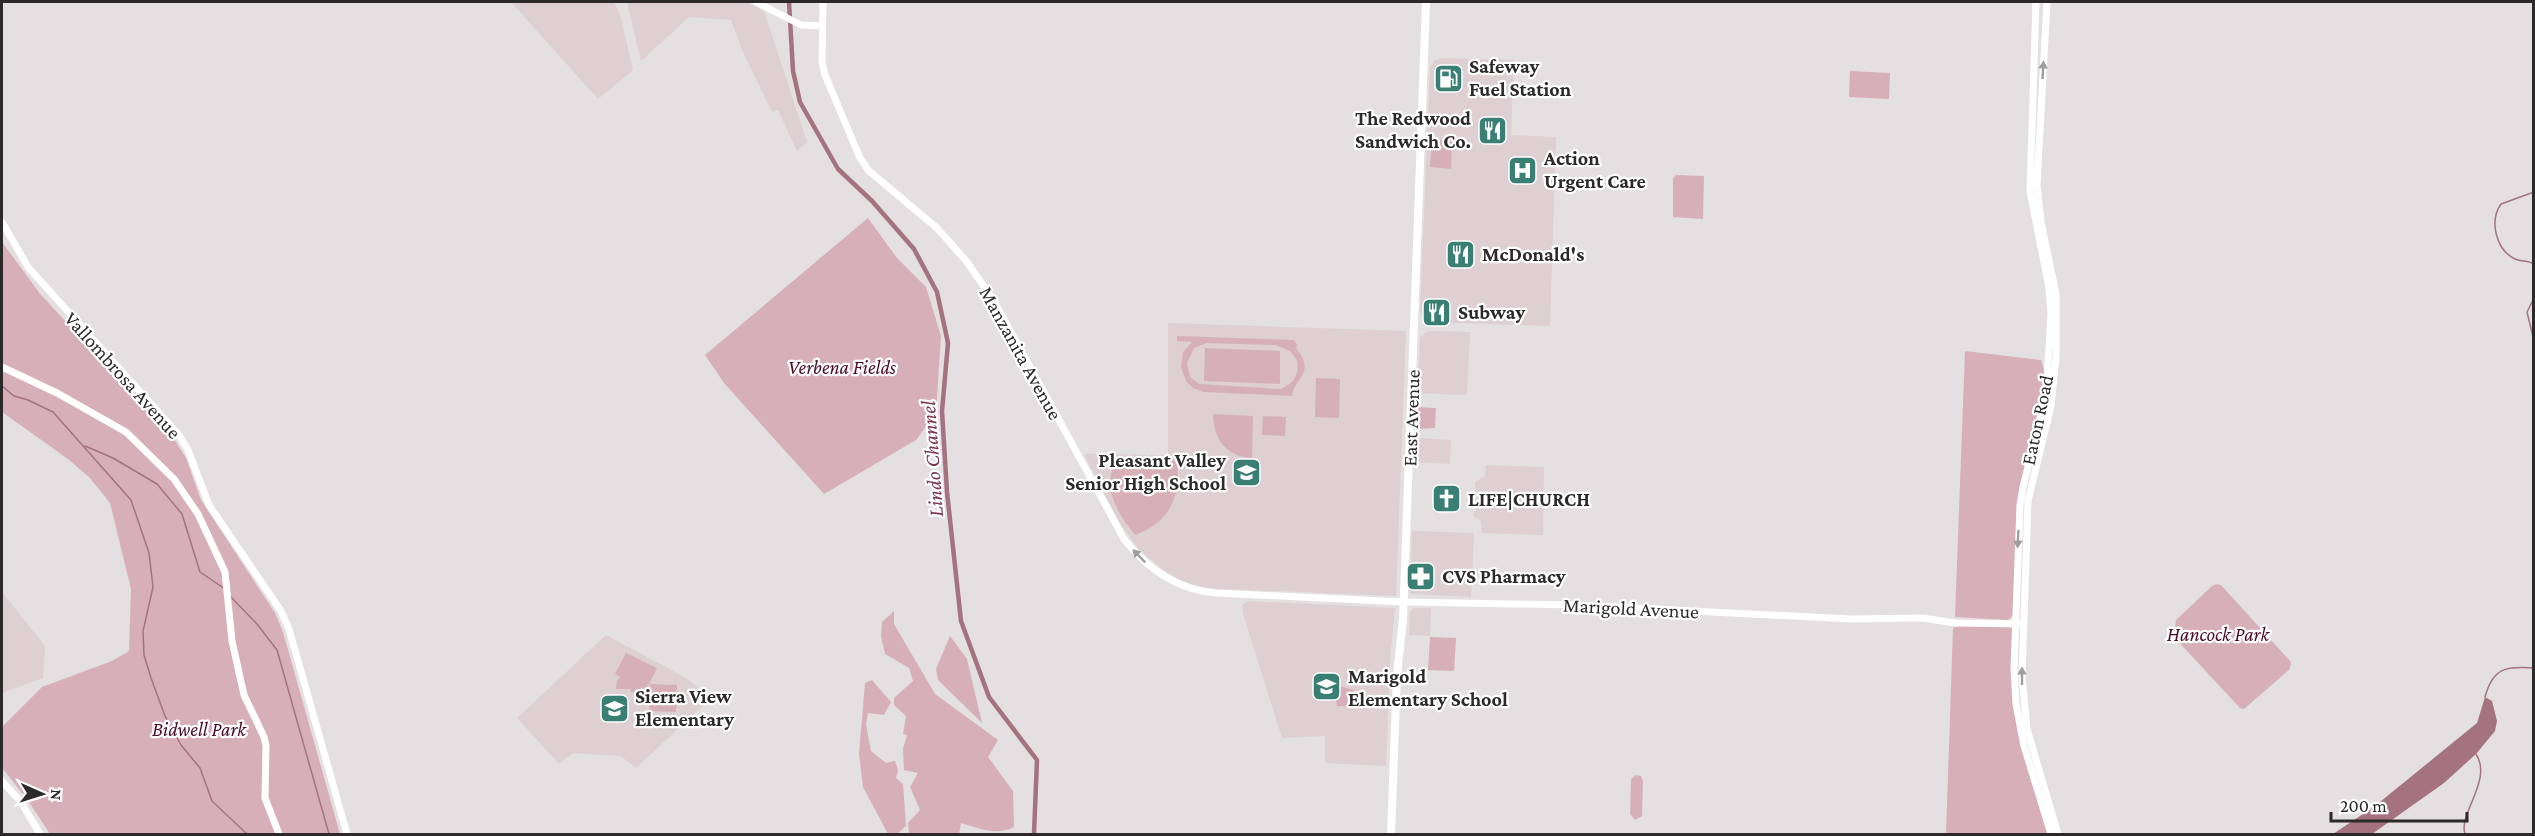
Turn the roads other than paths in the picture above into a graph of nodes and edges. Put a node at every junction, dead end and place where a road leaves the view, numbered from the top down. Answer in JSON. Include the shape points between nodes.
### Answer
{"nodes":[{"id":1,"x":756,"y":2,"type":"edge"},
{"id":2,"x":823,"y":2,"type":"edge"},
{"id":3,"x":1426,"y":2,"type":"edge"},
{"id":4,"x":2036,"y":2,"type":"edge"},
{"id":5,"x":2046,"y":2,"type":"edge"},
{"id":6,"x":822,"y":26,"type":"junction"},
{"id":7,"x":2,"y":222,"type":"edge"},
{"id":8,"x":2,"y":367,"type":"edge"},
{"id":9,"x":1237,"y":594,"type":"joint"},
{"id":10,"x":1403,"y":602,"type":"junction"},
{"id":11,"x":2020,"y":624,"type":"junction"},
{"id":12,"x":2,"y":781,"type":"edge"},
{"id":13,"x":40,"y":834,"type":"edge"},
{"id":14,"x":279,"y":834,"type":"edge"},
{"id":15,"x":347,"y":834,"type":"edge"},
{"id":16,"x":1391,"y":834,"type":"edge"},
{"id":17,"x":2051,"y":834,"type":"edge"},
{"id":18,"x":2058,"y":834,"type":"edge"}],
"edges":[{"from":1,"to":6,"type":"street","via":[[801,25]]},
{"from":2,"to":6,"type":"street","name":"Manzanita Avenue"},
{"from":3,"to":10,"type":"main road","name":"East Avenue"},
{"from":4,"to":11,"type":"street","name":"Eaton Road","one_way":true,"via":[[2030,191],[2051,314],[2046,394],[2020,505]]},
{"from":11,"to":5,"type":"street","name":"Eaton Road","one_way":true,"via":[[2028,501],[2051,406],[2056,357],[2056,294],[2037,185]]},
{"from":9,"to":6,"type":"street","name":"Manzanita Avenue","one_way":true,"via":[[1202,592],[1171,581],[1128,545],[981,280],[937,228],[878,180],[860,158],[825,75]]},
{"from":7,"to":15,"type":"street","name":"Vallombrosa Avenue","via":[[28,267],[179,435],[209,505],[281,611]]},
{"from":8,"to":14,"type":"street","via":[[126,432],[174,479],[198,514],[225,572],[232,641],[244,695],[264,736],[265,798]]},
{"from":9,"to":10,"type":"street","name":"Marigold Avenue"},
{"from":10,"to":11,"type":"street","name":"Marigold Avenue","via":[[1564,604]]},
{"from":10,"to":16,"type":"main road","name":"East Avenue"},
{"from":11,"to":17,"type":"street","name":"Eaton Road","via":[[2014,689],[2019,723]]},
{"from":18,"to":11,"type":"street","name":"Eaton Road","one_way":true,"via":[[2025,713]]},
{"from":12,"to":13,"type":"street","via":[[21,802]]}]}
